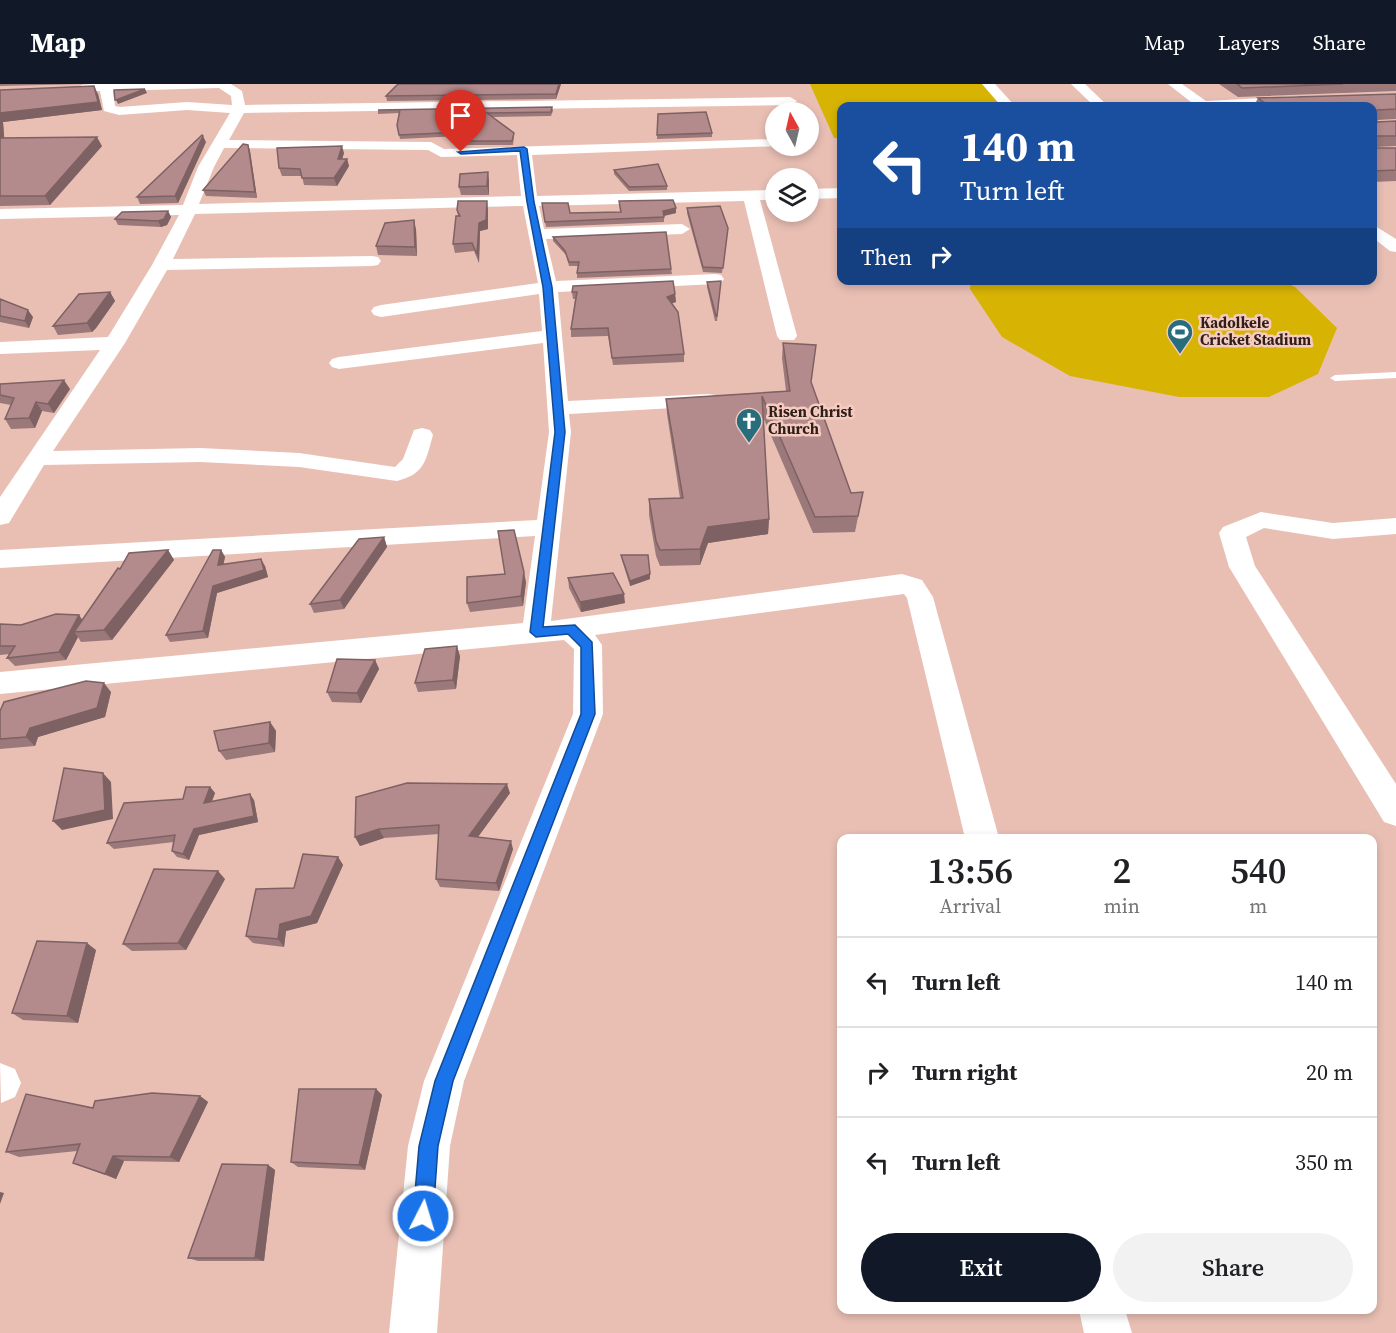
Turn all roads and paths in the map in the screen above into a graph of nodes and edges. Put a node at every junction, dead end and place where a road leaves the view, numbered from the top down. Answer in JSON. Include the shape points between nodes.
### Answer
{"nodes":[{"id":1,"x":221,"y":84,"type":"edge"},
{"id":2,"x":783,"y":84,"type":"edge"},
{"id":3,"x":988,"y":84,"type":"edge"},
{"id":4,"x":1077,"y":84,"type":"edge"},
{"id":5,"x":1174,"y":84,"type":"edge"},
{"id":6,"x":106,"y":87,"type":"junction"},
{"id":7,"x":70,"y":88,"type":"edge"},
{"id":8,"x":1233,"y":90,"type":"dead end"},
{"id":9,"x":1307,"y":100,"type":"edge"},
{"id":10,"x":790,"y":102,"type":"edge"},
{"id":11,"x":1004,"y":102,"type":"edge"},
{"id":12,"x":1097,"y":102,"type":"edge"},
{"id":13,"x":1198,"y":102,"type":"edge"},
{"id":14,"x":1251,"y":102,"type":"joint"},
{"id":15,"x":765,"y":107,"type":"edge"},
{"id":16,"x":239,"y":109,"type":"junction"},
{"id":17,"x":765,"y":143,"type":"edge"},
{"id":18,"x":220,"y":144,"type":"junction"},
{"id":19,"x":524,"y":149,"type":"junction"},
{"id":20,"x":837,"y":193,"type":"edge"},
{"id":21,"x":819,"y":194,"type":"edge"},
{"id":22,"x":751,"y":195,"type":"junction"},
{"id":23,"x":765,"y":195,"type":"edge"},
{"id":24,"x":530,"y":202,"type":"junction"},
{"id":25,"x":189,"y":210,"type":"junction"},
{"id":26,"x":0,"y":214,"type":"edge"},
{"id":27,"x":682,"y":229,"type":"dead end"},
{"id":28,"x":1377,"y":233,"type":"edge"},
{"id":29,"x":538,"y":234,"type":"junction"},
{"id":30,"x":1396,"y":247,"type":"edge"},
{"id":31,"x":372,"y":261,"type":"dead end"},
{"id":32,"x":161,"y":265,"type":"junction"},
{"id":33,"x":715,"y":279,"type":"edge"},
{"id":34,"x":548,"y":287,"type":"junction"},
{"id":35,"x":381,"y":310,"type":"dead end"},
{"id":36,"x":553,"y":336,"type":"junction"},
{"id":37,"x":787,"y":336,"type":"dead end"},
{"id":38,"x":115,"y":343,"type":"junction"},
{"id":39,"x":0,"y":348,"type":"edge"},
{"id":40,"x":339,"y":363,"type":"dead end"},
{"id":41,"x":1396,"y":375,"type":"edge"},
{"id":42,"x":1335,"y":378,"type":"dead end"},
{"id":43,"x":730,"y":398,"type":"edge"},
{"id":44,"x":558,"y":408,"type":"junction"},
{"id":45,"x":422,"y":435,"type":"dead end"},
{"id":46,"x":33,"y":463,"type":"junction"},
{"id":47,"x":0,"y":471,"type":"edge"},
{"id":48,"x":0,"y":517,"type":"edge"},
{"id":49,"x":549,"y":526,"type":"junction"},
{"id":50,"x":1396,"y":526,"type":"edge"},
{"id":51,"x":0,"y":559,"type":"edge"},
{"id":52,"x":553,"y":631,"type":"junction"},
{"id":53,"x":0,"y":683,"type":"edge"},
{"id":54,"x":1396,"y":812,"type":"edge"},
{"id":55,"x":981,"y":834,"type":"edge"},
{"id":56,"x":1103,"y":1314,"type":"edge"},
{"id":57,"x":413,"y":1333,"type":"edge"},
{"id":58,"x":1108,"y":1333,"type":"edge"}],
"edges":[{"from":1,"to":6,"type":"street"},
{"from":1,"to":16,"type":"street","via":[[237,94]]},
{"from":2,"to":10,"type":"street"},
{"from":3,"to":11,"type":"street"},
{"from":4,"to":12,"type":"street"},
{"from":5,"to":13,"type":"street"},
{"from":6,"to":7,"type":"street"},
{"from":6,"to":16,"type":"street","via":[[110,108],[119,111],[187,106]]},
{"from":8,"to":14,"type":"street"},
{"from":9,"to":14,"type":"street"},
{"from":15,"to":16,"type":"street"},
{"from":16,"to":18,"type":"street"},
{"from":17,"to":19,"type":"street"},
{"from":18,"to":19,"type":"street","via":[[432,139],[441,153]]},
{"from":18,"to":25,"type":"street"},
{"from":19,"to":24,"type":"street"},
{"from":20,"to":21,"type":"street"},
{"from":22,"to":23,"type":"street"},
{"from":22,"to":24,"type":"street"},
{"from":22,"to":37,"type":"street"},
{"from":24,"to":25,"type":"street"},
{"from":24,"to":29,"type":"street"},
{"from":25,"to":26,"type":"street"},
{"from":25,"to":32,"type":"street"},
{"from":27,"to":29,"type":"street"},
{"from":28,"to":30,"type":"street"},
{"from":29,"to":34,"type":"street"},
{"from":31,"to":32,"type":"street"},
{"from":32,"to":38,"type":"street"},
{"from":33,"to":34,"type":"street"},
{"from":34,"to":35,"type":"street"},
{"from":34,"to":36,"type":"street"},
{"from":36,"to":40,"type":"street"},
{"from":36,"to":44,"type":"street"},
{"from":38,"to":39,"type":"street"},
{"from":38,"to":46,"type":"street"},
{"from":41,"to":42,"type":"lane"},
{"from":43,"to":44,"type":"street"},
{"from":44,"to":49,"type":"street","via":[[560,432]]},
{"from":45,"to":46,"type":"street","via":[[413,465],[397,474],[299,460],[211,456]]},
{"from":46,"to":47,"type":"street"},
{"from":46,"to":48,"type":"street"},
{"from":49,"to":51,"type":"street"},
{"from":49,"to":52,"type":"street"},
{"from":50,"to":54,"type":"street","via":[[1333,531],[1261,520],[1232,533],[1242,567]]},
{"from":52,"to":53,"type":"street"},
{"from":52,"to":55,"type":"street","via":[[902,583],[913,587],[920,597]]},
{"from":52,"to":57,"type":"street","via":[[588,645],[588,714],[444,1081],[429,1146]]},
{"from":56,"to":58,"type":"street"}]}
